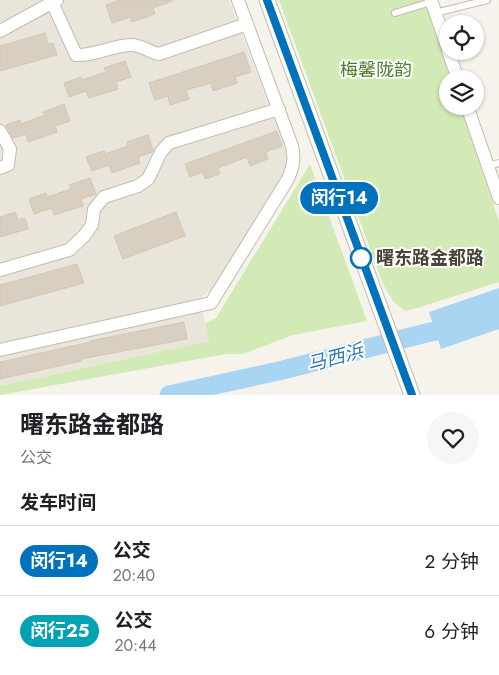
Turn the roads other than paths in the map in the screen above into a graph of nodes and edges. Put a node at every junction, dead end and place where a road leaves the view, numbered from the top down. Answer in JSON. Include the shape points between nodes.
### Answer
{"nodes":[{"id":1,"x":238,"y":0,"type":"edge"},
{"id":2,"x":267,"y":0,"type":"edge"},
{"id":3,"x":487,"y":0,"type":"edge"},
{"id":4,"x":55,"y":1,"type":"edge"},
{"id":5,"x":432,"y":5,"type":"edge"},
{"id":6,"x":395,"y":12,"type":"dead end"},
{"id":7,"x":247,"y":24,"type":"junction"},
{"id":8,"x":439,"y":25,"type":"edge"},
{"id":9,"x":0,"y":31,"type":"edge"},
{"id":10,"x":279,"y":110,"type":"junction"},
{"id":11,"x":471,"y":115,"type":"edge"},
{"id":12,"x":0,"y":132,"type":"edge"},
{"id":13,"x":493,"y":164,"type":"edge"},
{"id":14,"x":0,"y":168,"type":"edge"},
{"id":15,"x":499,"y":198,"type":"edge"},
{"id":16,"x":0,"y":270,"type":"edge"},
{"id":17,"x":0,"y":350,"type":"edge"},
{"id":18,"x":412,"y":395,"type":"edge"}],
"edges":[{"from":1,"to":7,"type":"street"},
{"from":2,"to":18,"type":"street"},
{"from":3,"to":5,"type":"lane"},
{"from":4,"to":7,"type":"street","via":[[76,55],[86,56],[130,44],[159,54]]},
{"from":4,"to":9,"type":"street"},
{"from":5,"to":6,"type":"lane"},
{"from":5,"to":8,"type":"street"},
{"from":7,"to":10,"type":"street"},
{"from":10,"to":16,"type":"street","via":[[169,143],[148,179],[138,186],[104,197],[94,209],[92,225],[69,250]]},
{"from":10,"to":17,"type":"street","via":[[292,146],[293,167],[211,304]]},
{"from":11,"to":13,"type":"street"},
{"from":12,"to":14,"type":"street","via":[[10,150],[8,165]]},
{"from":13,"to":15,"type":"street"}]}
